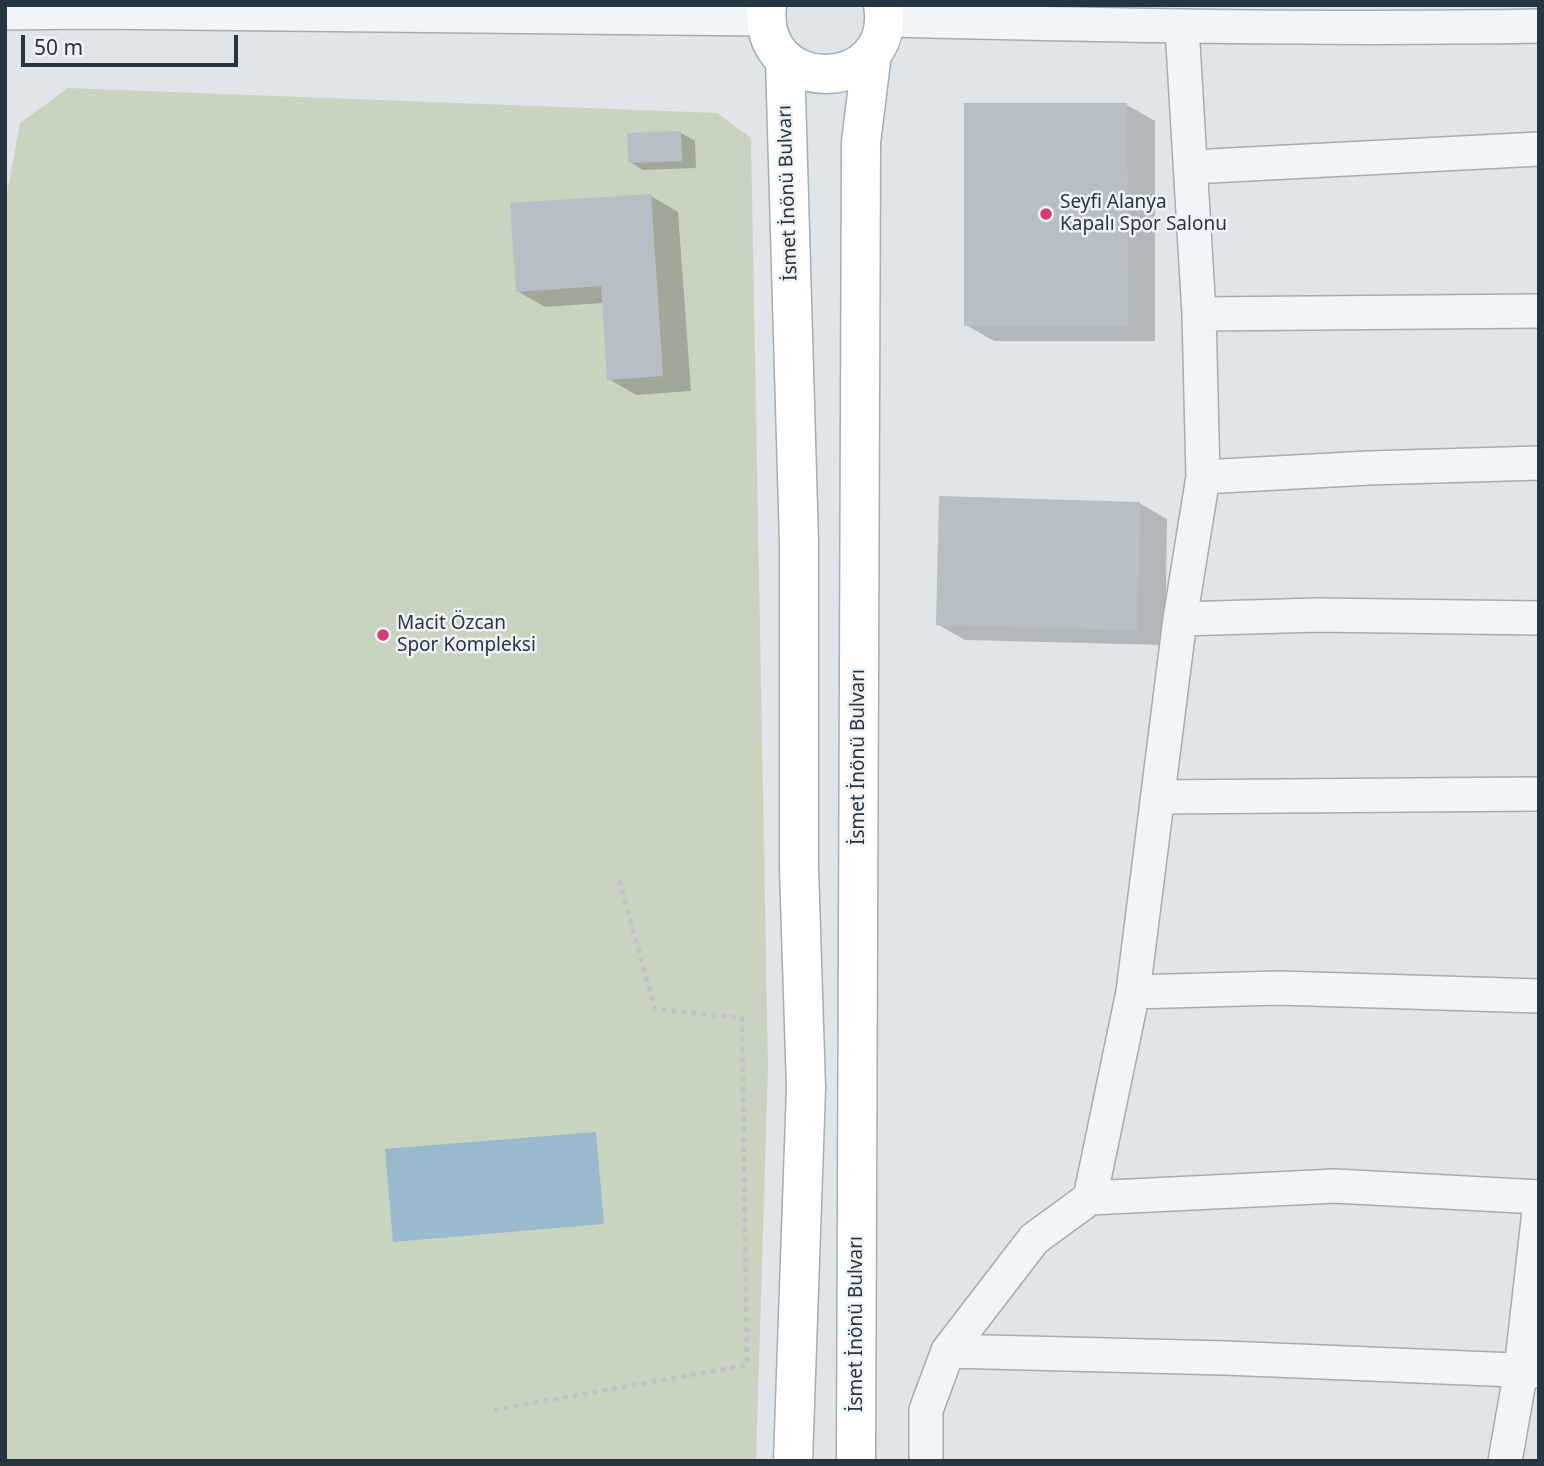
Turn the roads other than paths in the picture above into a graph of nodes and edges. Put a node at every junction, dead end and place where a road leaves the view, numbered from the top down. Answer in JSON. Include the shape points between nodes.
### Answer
{"nodes":[{"id":1,"x":766,"y":12,"type":"edge"},
{"id":2,"x":6,"y":15,"type":"edge"},
{"id":3,"x":880,"y":26,"type":"edge"},
{"id":4,"x":1539,"y":26,"type":"edge"},
{"id":5,"x":1182,"y":27,"type":"junction"},
{"id":6,"x":785,"y":59,"type":"junction"},
{"id":7,"x":1539,"y":149,"type":"edge"},
{"id":8,"x":1191,"y":167,"type":"junction"},
{"id":9,"x":1539,"y":311,"type":"edge"},
{"id":10,"x":1199,"y":314,"type":"junction"},
{"id":11,"x":1539,"y":463,"type":"edge"},
{"id":12,"x":1203,"y":477,"type":"junction"},
{"id":13,"x":1539,"y":618,"type":"edge"},
{"id":14,"x":1180,"y":619,"type":"junction"},
{"id":15,"x":1539,"y":794,"type":"edge"},
{"id":16,"x":1159,"y":797,"type":"junction"},
{"id":17,"x":1133,"y":992,"type":"junction"},
{"id":18,"x":1539,"y":996,"type":"edge"},
{"id":19,"x":1539,"y":1197,"type":"edge"},
{"id":20,"x":1090,"y":1198,"type":"junction"},
{"id":21,"x":1539,"y":1211,"type":"edge"},
{"id":22,"x":948,"y":1351,"type":"junction"},
{"id":23,"x":1530,"y":1371,"type":"edge"},
{"id":24,"x":793,"y":1461,"type":"edge"},
{"id":25,"x":856,"y":1461,"type":"edge"},
{"id":26,"x":926,"y":1461,"type":"edge"},
{"id":27,"x":1505,"y":1461,"type":"edge"}],
"edges":[{"from":1,"to":2,"type":"street"},
{"from":1,"to":6,"type":"street","via":[[773,43]]},
{"from":3,"to":5,"type":"street"},
{"from":3,"to":6,"type":"street","via":[[857,66],[839,74],[800,70]]},
{"from":3,"to":25,"type":"street","name":"İsmet İnönü Bulvarı","via":[[861,142]]},
{"from":4,"to":5,"type":"street"},
{"from":5,"to":8,"type":"street"},
{"from":6,"to":24,"type":"street","name":"İsmet İnönü Bulvarı","via":[[799,543],[799,867],[806,1087]]},
{"from":7,"to":8,"type":"street"},
{"from":8,"to":10,"type":"street"},
{"from":9,"to":10,"type":"street"},
{"from":10,"to":12,"type":"street"},
{"from":11,"to":12,"type":"street"},
{"from":12,"to":14,"type":"street"},
{"from":13,"to":14,"type":"street","via":[[1317,615]]},
{"from":14,"to":16,"type":"street"},
{"from":15,"to":16,"type":"street"},
{"from":16,"to":17,"type":"street"},
{"from":17,"to":18,"type":"street","via":[[1279,988]]},
{"from":17,"to":20,"type":"street"},
{"from":19,"to":20,"type":"street","via":[[1335,1186]]},
{"from":20,"to":22,"type":"street","via":[[1034,1239]]},
{"from":21,"to":23,"type":"street"},
{"from":22,"to":23,"type":"street"},
{"from":22,"to":26,"type":"street","via":[[926,1410]]},
{"from":23,"to":27,"type":"street"}]}
